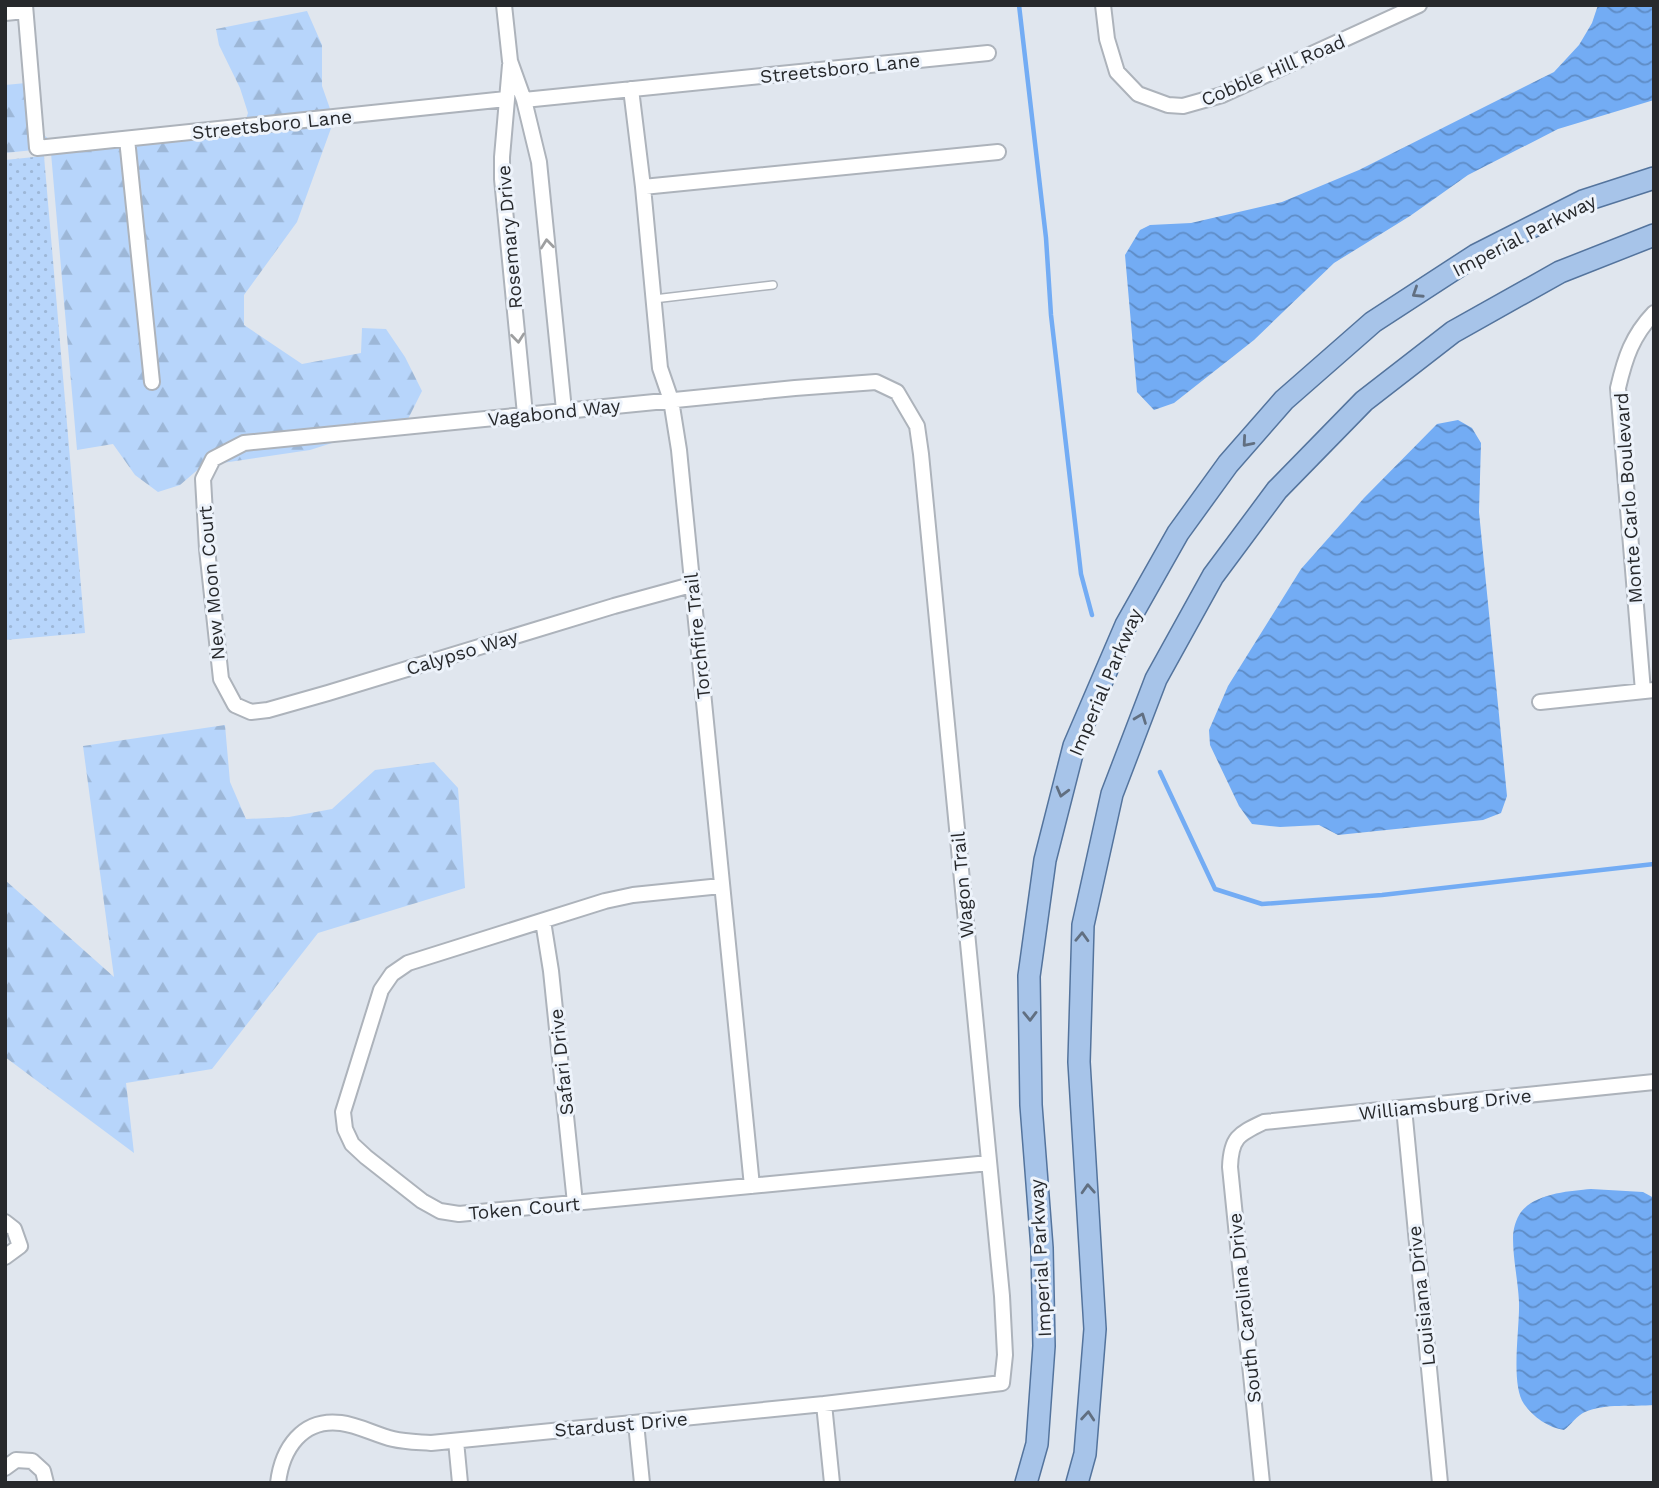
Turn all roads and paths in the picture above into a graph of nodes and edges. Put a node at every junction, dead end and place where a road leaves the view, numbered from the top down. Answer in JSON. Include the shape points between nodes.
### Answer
{"nodes":[{"id":1,"x":504,"y":5,"type":"edge"},
{"id":2,"x":1103,"y":5,"type":"edge"},
{"id":3,"x":1419,"y":5,"type":"edge"},
{"id":4,"x":25,"y":8,"type":"edge"},
{"id":5,"x":5,"y":13,"type":"edge"},
{"id":6,"x":988,"y":52,"type":"dead end"},
{"id":7,"x":510,"y":61,"type":"junction"},
{"id":8,"x":631,"y":89,"type":"junction"},
{"id":9,"x":506,"y":99,"type":"junction"},
{"id":10,"x":524,"y":100,"type":"junction"},
{"id":11,"x":127,"y":139,"type":"junction"},
{"id":12,"x":998,"y":152,"type":"dead end"},
{"id":13,"x":1654,"y":178,"type":"edge"},
{"id":14,"x":643,"y":187,"type":"junction"},
{"id":15,"x":1654,"y":235,"type":"edge"},
{"id":16,"x":773,"y":285,"type":"dead end"},
{"id":17,"x":653,"y":299,"type":"junction"},
{"id":18,"x":1654,"y":313,"type":"edge"},
{"id":19,"x":152,"y":382,"type":"dead end"},
{"id":20,"x":897,"y":392,"type":"joint"},
{"id":21,"x":671,"y":400,"type":"junction"},
{"id":22,"x":564,"y":410,"type":"junction"},
{"id":23,"x":526,"y":414,"type":"junction"},
{"id":24,"x":213,"y":460,"type":"joint"},
{"id":25,"x":691,"y":585,"type":"junction"},
{"id":26,"x":1648,"y":691,"type":"edge"},
{"id":27,"x":1540,"y":702,"type":"dead end"},
{"id":28,"x":235,"y":705,"type":"joint"},
{"id":29,"x":721,"y":886,"type":"junction"},
{"id":30,"x":543,"y":921,"type":"junction"},
{"id":31,"x":1654,"y":1082,"type":"edge"},
{"id":32,"x":1404,"y":1108,"type":"junction"},
{"id":33,"x":1239,"y":1134,"type":"joint"},
{"id":34,"x":989,"y":1163,"type":"junction"},
{"id":35,"x":752,"y":1186,"type":"junction"},
{"id":36,"x":575,"y":1203,"type":"junction"},
{"id":37,"x":5,"y":1222,"type":"edge"},
{"id":38,"x":5,"y":1257,"type":"edge"},
{"id":39,"x":1002,"y":1383,"type":"joint"},
{"id":40,"x":824,"y":1404,"type":"junction"},
{"id":41,"x":636,"y":1423,"type":"junction"},
{"id":42,"x":456,"y":1441,"type":"junction"},
{"id":43,"x":5,"y":1468,"type":"edge"},
{"id":44,"x":46,"y":1483,"type":"edge"},
{"id":45,"x":278,"y":1483,"type":"edge"},
{"id":46,"x":460,"y":1483,"type":"edge"},
{"id":47,"x":642,"y":1483,"type":"edge"},
{"id":48,"x":832,"y":1483,"type":"edge"},
{"id":49,"x":1026,"y":1483,"type":"edge"},
{"id":50,"x":1077,"y":1483,"type":"edge"},
{"id":51,"x":1262,"y":1483,"type":"edge"},
{"id":52,"x":1440,"y":1483,"type":"edge"}],
"edges":[{"from":1,"to":7,"type":"street","name":"Rosemary Drive"},
{"from":2,"to":3,"type":"street","name":"Cobble Hill Road","via":[[1117,72],[1138,94],[1168,106],[1222,95]]},
{"from":4,"to":5,"type":"street"},
{"from":4,"to":11,"type":"street","name":"Streetsboro Lane","via":[[37,148]]},
{"from":6,"to":8,"type":"street","name":"Streetsboro Lane"},
{"from":7,"to":9,"type":"street","name":"Rosemary Drive"},
{"from":7,"to":10,"type":"street","name":"Rosemary Drive"},
{"from":8,"to":10,"type":"street","name":"Streetsboro Lane"},
{"from":8,"to":14,"type":"street","name":"Torchfire Trail"},
{"from":9,"to":11,"type":"street","name":"Streetsboro Lane"},
{"from":9,"to":23,"type":"street","name":"Rosemary Drive","one_way":true,"via":[[502,179]]},
{"from":22,"to":10,"type":"street","name":"Rosemary Drive","one_way":true,"via":[[539,162]]},
{"from":11,"to":19,"type":"street"},
{"from":12,"to":14,"type":"street"},
{"from":13,"to":49,"type":"main road","name":"Imperial Parkway","one_way":true,"via":[[1583,201],[1476,255],[1373,322],[1284,400],[1228,464],[1178,533],[1126,625],[1074,746],[1045,860],[1029,976],[1044,1346],[1037,1444]]},
{"from":14,"to":17,"type":"street","name":"Torchfire Trail"},
{"from":50,"to":15,"type":"main road","one_way":true,"via":[[1085,1454],[1095,1329],[1079,1062],[1083,925],[1112,794],[1156,679],[1213,576],[1277,490],[1364,401],[1453,332],[1560,272]]},
{"from":16,"to":17,"type":"lane"},
{"from":17,"to":21,"type":"street","name":"Torchfire Trail","via":[[660,368]]},
{"from":18,"to":26,"type":"street","name":"Monte Carlo Boulevard","via":[[1631,342],[1618,388]]},
{"from":20,"to":21,"type":"street","name":"Vagabond Way","via":[[876,382]]},
{"from":20,"to":34,"type":"street","name":"Wagon Trail","via":[[917,426],[921,454]]},
{"from":21,"to":22,"type":"street","name":"Vagabond Way"},
{"from":21,"to":25,"type":"street","name":"Torchfire Trail"},
{"from":22,"to":23,"type":"street","name":"Vagabond Way"},
{"from":23,"to":24,"type":"street","name":"Vagabond Way","via":[[244,443]]},
{"from":24,"to":28,"type":"street","name":"New Moon Court","via":[[203,479],[207,550],[221,679]]},
{"from":25,"to":28,"type":"street","name":"Calypso Way","via":[[268,710],[251,712]]},
{"from":25,"to":29,"type":"street","name":"Torchfire Trail"},
{"from":26,"to":27,"type":"street"},
{"from":29,"to":30,"type":"street","name":"Token Court","via":[[633,895]]},
{"from":29,"to":35,"type":"street","name":"Torchfire Trail"},
{"from":30,"to":36,"type":"street","name":"Safari Drive"},
{"from":30,"to":36,"type":"street","name":"Token Court","via":[[408,963],[392,974],[381,990],[343,1112],[352,1144],[440,1211],[459,1214]]},
{"from":31,"to":32,"type":"street","name":"Williamsburg Drive"},
{"from":32,"to":33,"type":"street","name":"Williamsburg Drive","via":[[1264,1122]]},
{"from":32,"to":52,"type":"street","name":"Louisiana Drive"},
{"from":33,"to":51,"type":"street","name":"South Carolina Drive","via":[[1230,1149],[1230,1167]]},
{"from":34,"to":35,"type":"street","name":"Token Court"},
{"from":34,"to":39,"type":"street","name":"Wagon Trail","via":[[1005,1355]]},
{"from":35,"to":36,"type":"street","name":"Token Court"},
{"from":37,"to":38,"type":"street","via":[[14,1229],[20,1246]]},
{"from":39,"to":40,"type":"street","name":"Stardust Drive"},
{"from":40,"to":41,"type":"street","name":"Stardust Drive"},
{"from":40,"to":48,"type":"street"},
{"from":41,"to":42,"type":"street","name":"Stardust Drive"},
{"from":41,"to":47,"type":"street"},
{"from":42,"to":45,"type":"street","name":"Stardust Drive","via":[[412,1442],[341,1423],[321,1424],[303,1432],[289,1446]]},
{"from":42,"to":46,"type":"street"},
{"from":43,"to":44,"type":"street","via":[[16,1460],[32,1461],[43,1471]]}]}
